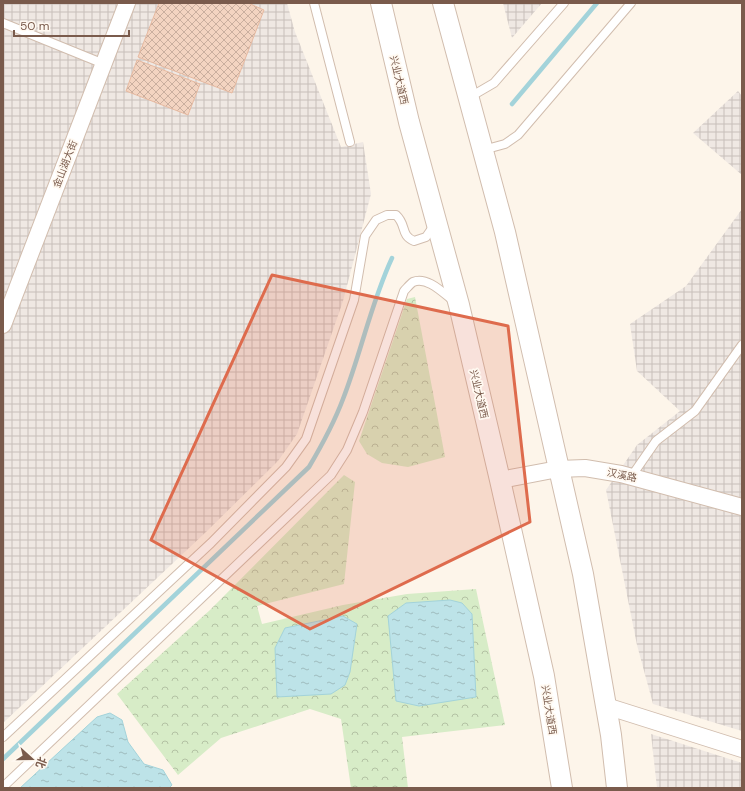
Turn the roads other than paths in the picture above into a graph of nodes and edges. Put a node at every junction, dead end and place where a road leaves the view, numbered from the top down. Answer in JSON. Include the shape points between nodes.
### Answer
{"nodes":[{"id":1,"x":128,"y":3,"type":"edge"},
{"id":2,"x":314,"y":3,"type":"edge"},
{"id":3,"x":381,"y":3,"type":"edge"},
{"id":4,"x":443,"y":3,"type":"edge"},
{"id":5,"x":564,"y":3,"type":"edge"},
{"id":6,"x":631,"y":3,"type":"edge"},
{"id":7,"x":3,"y":23,"type":"edge"},
{"id":8,"x":104,"y":64,"type":"junction"},
{"id":9,"x":469,"y":98,"type":"junction"},
{"id":10,"x":350,"y":142,"type":"dead end"},
{"id":11,"x":483,"y":150,"type":"junction"},
{"id":12,"x":437,"y":222,"type":"junction"},
{"id":13,"x":459,"y":305,"type":"junction"},
{"id":14,"x":3,"y":325,"type":"edge"},
{"id":15,"x":742,"y":345,"type":"edge"},
{"id":16,"x":558,"y":468,"type":"junction"},
{"id":17,"x":631,"y":477,"type":"junction"},
{"id":18,"x":500,"y":480,"type":"junction"},
{"id":19,"x":742,"y":506,"type":"edge"},
{"id":20,"x":606,"y":706,"type":"junction"},
{"id":21,"x":3,"y":737,"type":"edge"},
{"id":22,"x":742,"y":749,"type":"edge"},
{"id":23,"x":3,"y":787,"type":"edge"},
{"id":24,"x":562,"y":788,"type":"edge"},
{"id":25,"x":617,"y":788,"type":"edge"}],
"edges":[{"from":1,"to":8,"type":"street","name":"金山湖大街"},
{"from":2,"to":10,"type":"lane"},
{"from":3,"to":12,"type":"street","name":"兴业大道西","via":[[409,122]]},
{"from":4,"to":9,"type":"street"},
{"from":5,"to":9,"type":"lane","via":[[494,83]]},
{"from":6,"to":11,"type":"lane","via":[[518,135],[505,144]]},
{"from":7,"to":8,"type":"lane"},
{"from":8,"to":14,"type":"street","name":"金山湖大街"},
{"from":9,"to":11,"type":"street"},
{"from":11,"to":16,"type":"street","via":[[505,232]]},
{"from":12,"to":13,"type":"street","name":"兴业大道西"},
{"from":12,"to":21,"type":"lane","via":[[426,237],[414,241],[406,236],[401,220],[396,215],[387,215],[376,220],[366,236],[354,300],[306,439],[286,467],[211,543]]},
{"from":13,"to":18,"type":"street","name":"兴业大道西"},
{"from":13,"to":23,"type":"lane","via":[[428,282],[412,283],[404,291],[363,412],[347,450],[331,475]]},
{"from":15,"to":17,"type":"lane","via":[[695,411],[656,441]]},
{"from":16,"to":17,"type":"street","name":"汉溪路","via":[[585,468]]},
{"from":16,"to":18,"type":"street","name":"汉溪路"},
{"from":16,"to":20,"type":"street","via":[[583,574]]},
{"from":17,"to":19,"type":"street","name":"汉溪路"},
{"from":18,"to":24,"type":"street","name":"兴业大道西","via":[[544,676]]},
{"from":20,"to":22,"type":"street"},
{"from":20,"to":25,"type":"street"}]}
